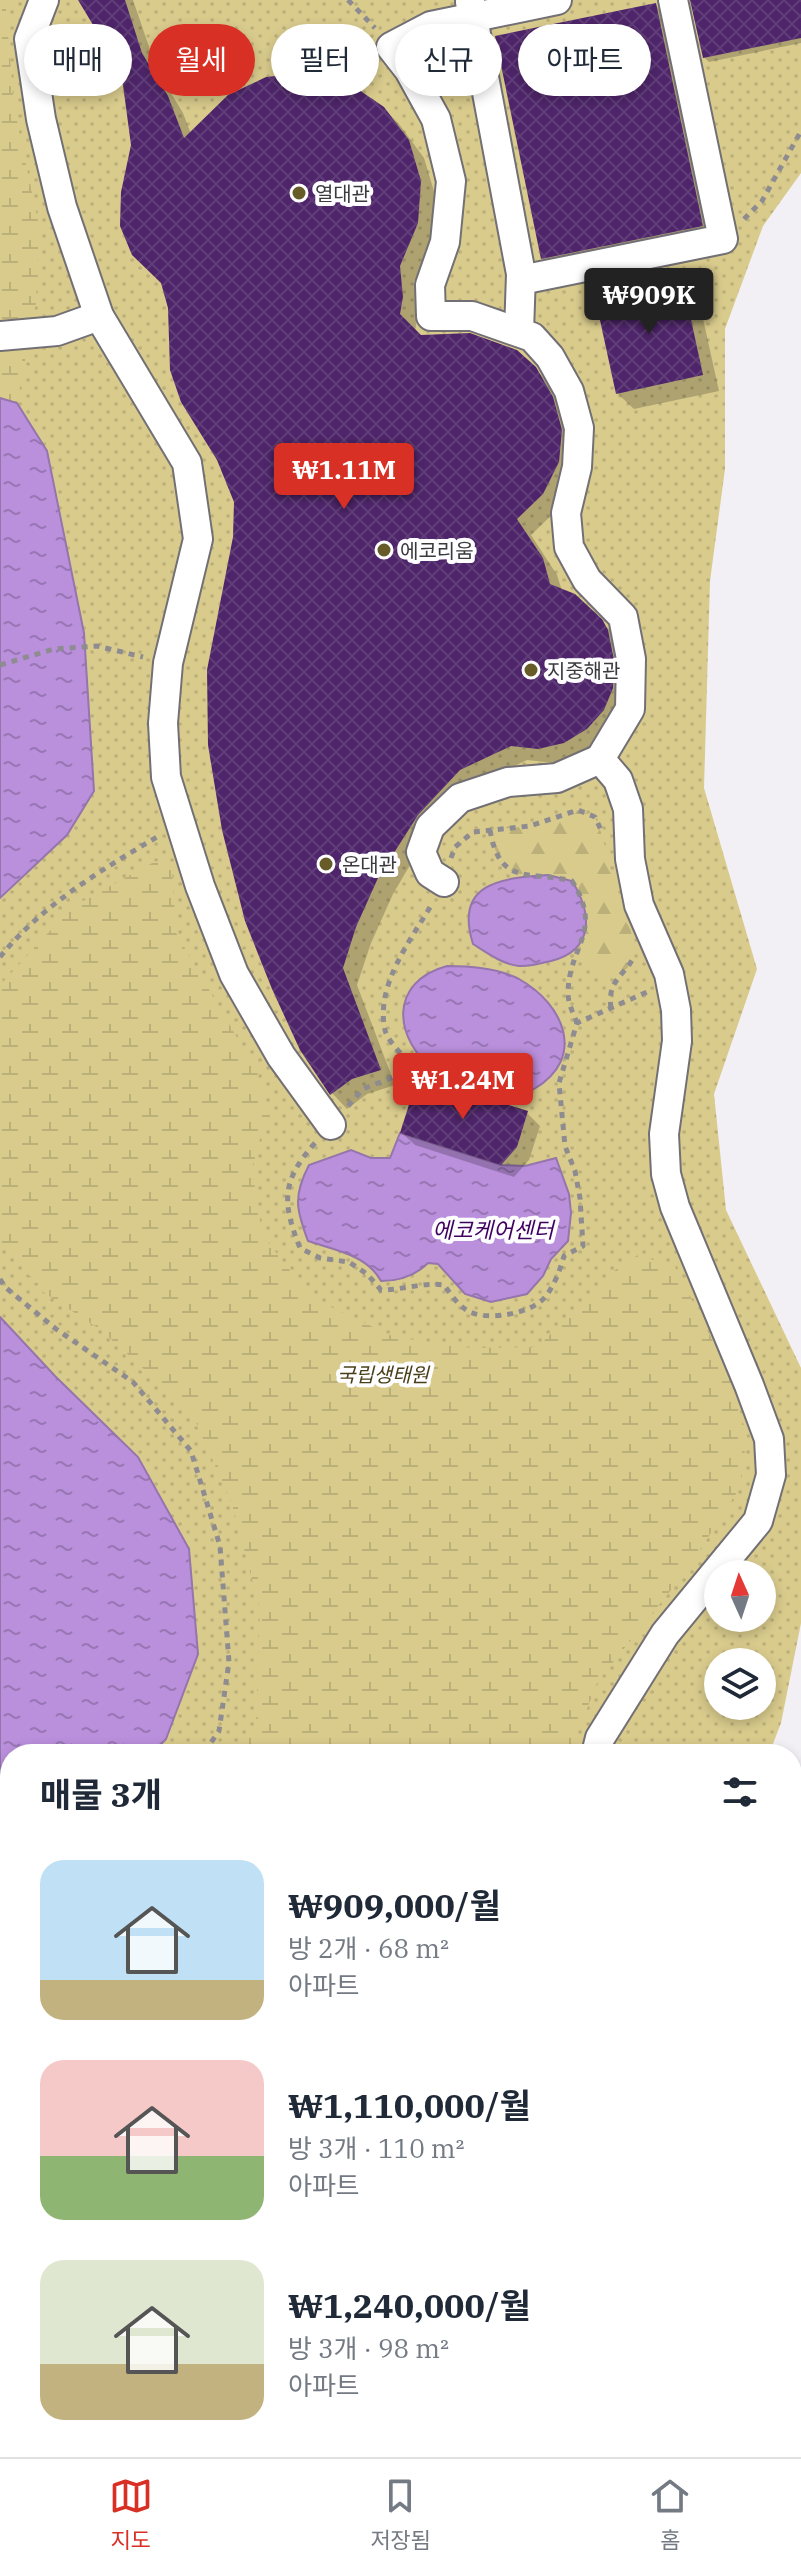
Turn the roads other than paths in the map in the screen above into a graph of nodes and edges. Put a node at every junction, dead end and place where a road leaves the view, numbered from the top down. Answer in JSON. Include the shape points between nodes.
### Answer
{"nodes":[{"id":1,"x":44,"y":0,"type":"edge"},
{"id":2,"x":553,"y":0,"type":"edge"},
{"id":3,"x":673,"y":0,"type":"edge"},
{"id":4,"x":471,"y":9,"type":"edge"},
{"id":5,"x":521,"y":280,"type":"junction"},
{"id":6,"x":99,"y":316,"type":"junction"},
{"id":7,"x":519,"y":332,"type":"junction"},
{"id":8,"x":0,"y":336,"type":"edge"},
{"id":9,"x":600,"y":759,"type":"junction"},
{"id":10,"x":444,"y":882,"type":"road end"},
{"id":11,"x":331,"y":1125,"type":"road end"},
{"id":12,"x":598,"y":1744,"type":"edge"}],
"edges":[{"from":1,"to":6,"type":"street","via":[[29,39],[41,119],[62,207]]},
{"from":2,"to":4,"type":"street"},
{"from":3,"to":5,"type":"street","via":[[723,239]]},
{"from":4,"to":5,"type":"street"},
{"from":4,"to":7,"type":"street","via":[[391,47],[436,119],[451,181],[445,242],[430,285],[431,316],[472,316]]},
{"from":5,"to":7,"type":"street"},
{"from":6,"to":8,"type":"street","via":[[57,331]]},
{"from":6,"to":11,"type":"street","via":[[187,463],[198,539],[168,663],[163,723],[166,777],[179,824],[234,974],[281,1056]]},
{"from":7,"to":9,"type":"street","via":[[532,337],[550,357],[569,391],[579,428],[566,513],[569,547],[587,580],[623,617],[631,659],[630,709]]},
{"from":9,"to":10,"type":"street","via":[[557,778],[508,782],[460,798],[430,827],[421,852],[430,873]]},
{"from":9,"to":12,"type":"street","via":[[618,780],[628,809],[639,905],[671,981],[676,1010],[664,1134],[666,1174],[769,1439],[771,1475],[758,1521],[665,1634]]}]}
